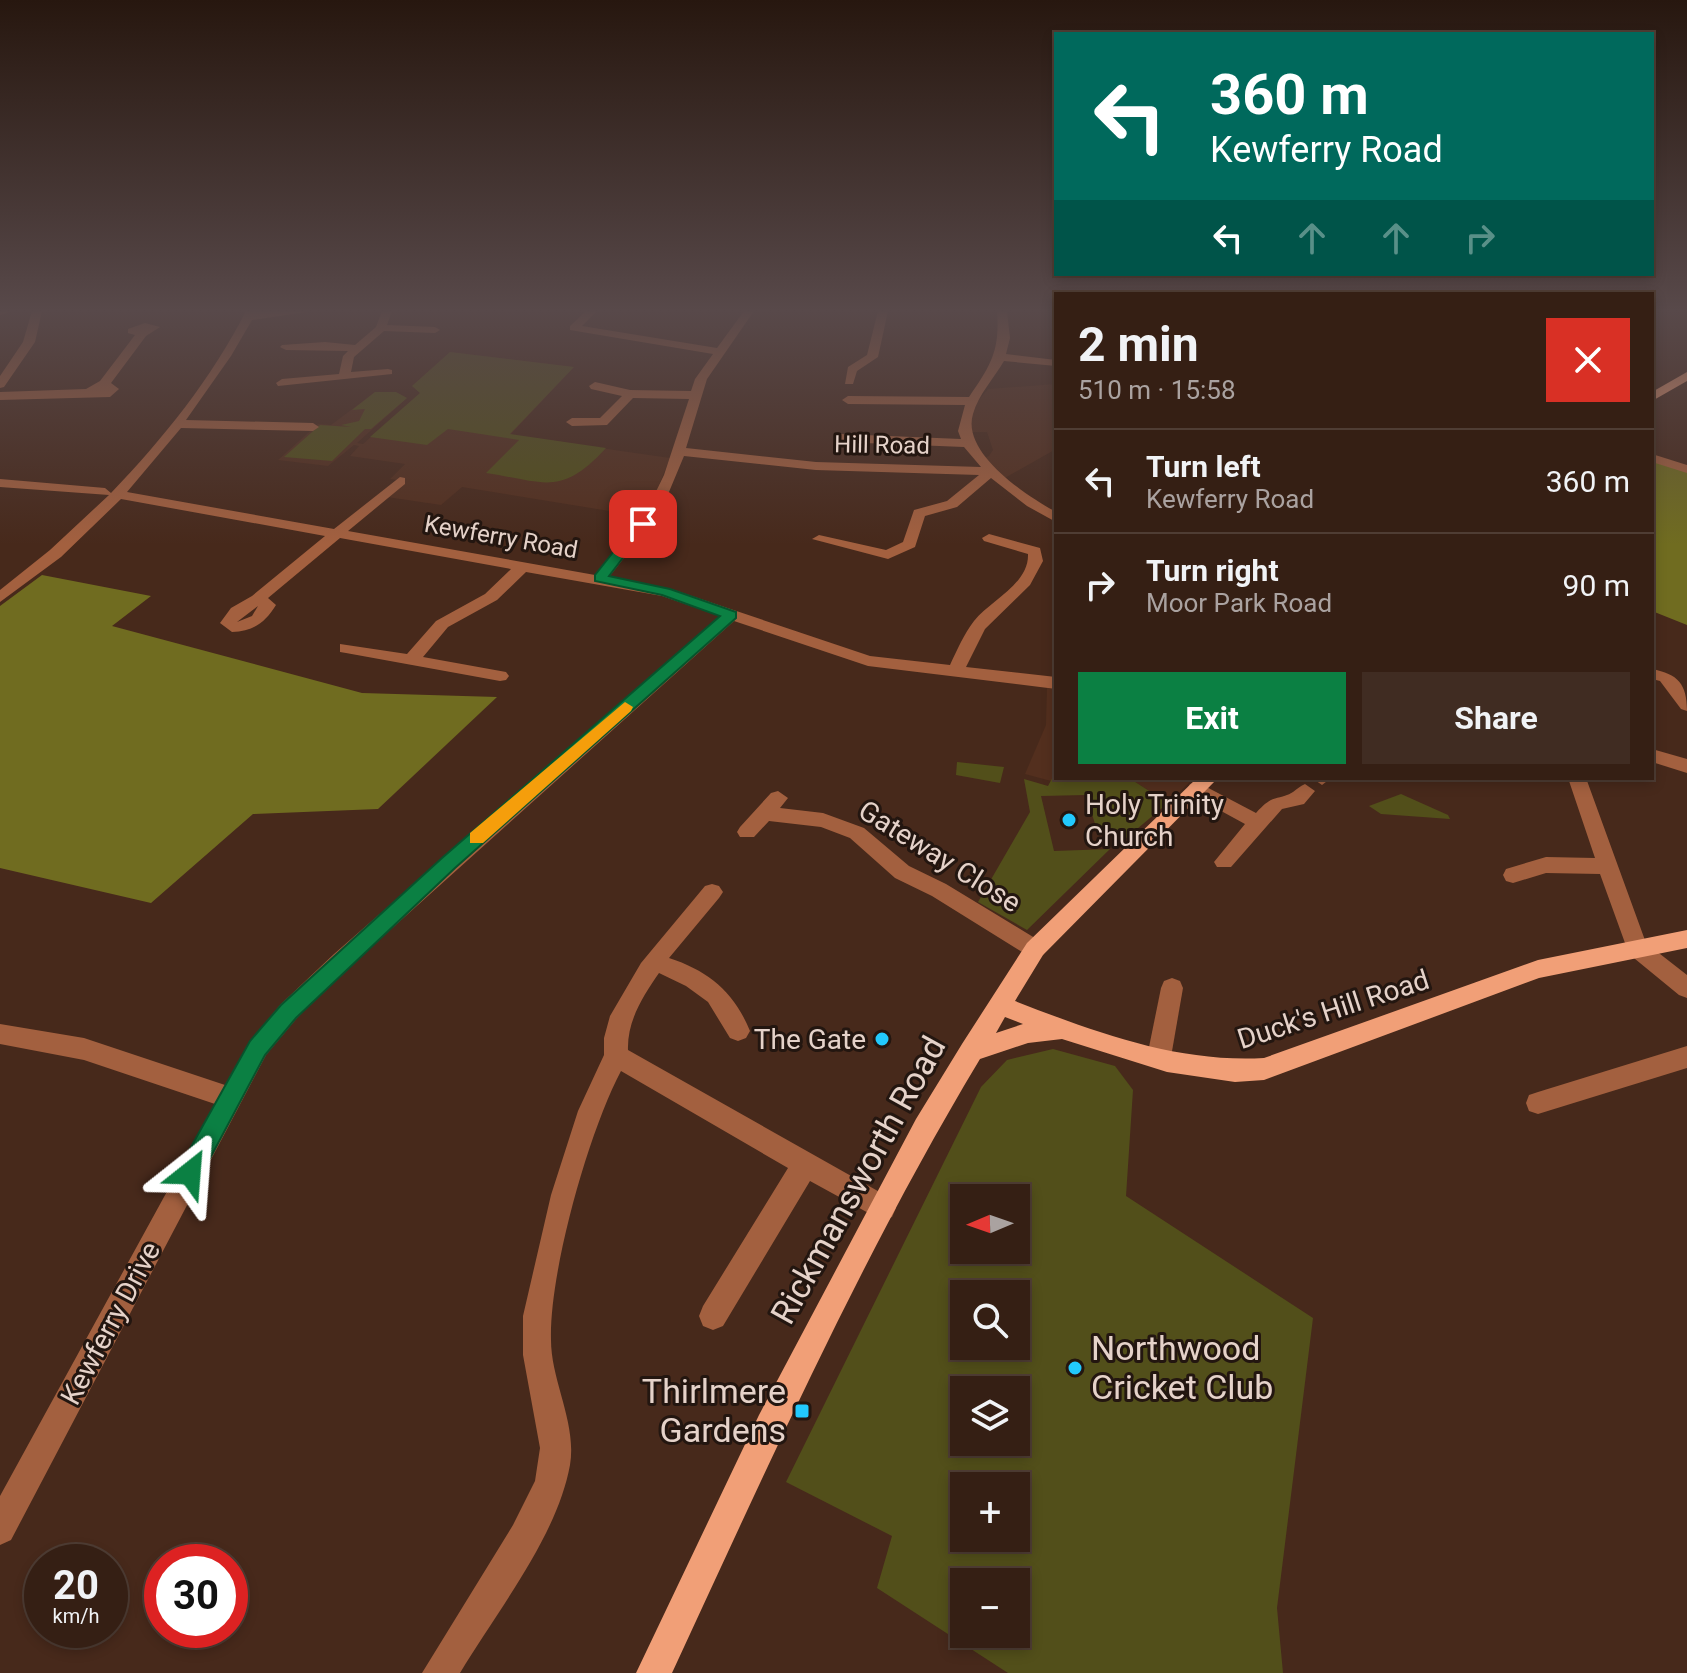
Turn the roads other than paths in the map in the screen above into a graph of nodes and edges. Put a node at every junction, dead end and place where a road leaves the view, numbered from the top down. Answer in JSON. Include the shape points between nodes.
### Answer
{"nodes":[{"id":1,"x":93,"y":389,"type":"edge"},
{"id":2,"x":203,"y":389,"type":"edge"},
{"id":3,"x":608,"y":389,"type":"edge"},
{"id":4,"x":698,"y":389,"type":"edge"},
{"id":5,"x":981,"y":389,"type":"edge"},
{"id":6,"x":630,"y":394,"type":"junction"},
{"id":7,"x":695,"y":395,"type":"junction"},
{"id":8,"x":0,"y":396,"type":"edge"},
{"id":9,"x":848,"y":400,"type":"dead end"},
{"id":10,"x":973,"y":401,"type":"junction"},
{"id":11,"x":572,"y":422,"type":"dead end"},
{"id":12,"x":178,"y":424,"type":"junction"},
{"id":13,"x":313,"y":427,"type":"dead end"},
{"id":14,"x":840,"y":438,"type":"dead end"},
{"id":15,"x":966,"y":443,"type":"junction"},
{"id":16,"x":677,"y":451,"type":"junction"},
{"id":17,"x":1654,"y":459,"type":"edge"},
{"id":18,"x":1687,"y":469,"type":"edge"},
{"id":19,"x":991,"y":471,"type":"junction"},
{"id":20,"x":400,"y":481,"type":"dead end"},
{"id":21,"x":0,"y":483,"type":"edge"},
{"id":22,"x":110,"y":492,"type":"junction"},
{"id":23,"x":1054,"y":517,"type":"edge"},
{"id":24,"x":334,"y":533,"type":"junction"},
{"id":25,"x":989,"y":538,"type":"dead end"},
{"id":26,"x":819,"y":539,"type":"dead end"},
{"id":27,"x":524,"y":565,"type":"junction"},
{"id":28,"x":600,"y":578,"type":"junction"},
{"id":29,"x":0,"y":597,"type":"edge"},
{"id":30,"x":258,"y":599,"type":"dead end"},
{"id":31,"x":731,"y":615,"type":"junction"},
{"id":32,"x":346,"y":648,"type":"dead end"},
{"id":33,"x":412,"y":659,"type":"junction"},
{"id":34,"x":955,"y":672,"type":"junction"},
{"id":35,"x":1654,"y":674,"type":"edge"},
{"id":36,"x":500,"y":676,"type":"dead end"},
{"id":37,"x":1054,"y":683,"type":"edge"},
{"id":38,"x":1687,"y":705,"type":"edge"},
{"id":39,"x":1654,"y":756,"type":"edge"},
{"id":40,"x":1687,"y":766,"type":"edge"},
{"id":41,"x":1578,"y":780,"type":"edge"},
{"id":42,"x":1316,"y":782,"type":"edge"},
{"id":43,"x":1203,"y":783,"type":"edge"},
{"id":44,"x":1259,"y":823,"type":"junction"},
{"id":45,"x":747,"y":832,"type":"dead end"},
{"id":46,"x":1224,"y":862,"type":"dead end"},
{"id":47,"x":1609,"y":866,"type":"junction"},
{"id":48,"x":1513,"y":875,"type":"dead end"},
{"id":49,"x":712,"y":892,"type":"dead end"},
{"id":50,"x":1687,"y":939,"type":"edge"},
{"id":51,"x":1637,"y":948,"type":"junction"},
{"id":52,"x":1035,"y":949,"type":"junction"},
{"id":53,"x":655,"y":962,"type":"junction"},
{"id":54,"x":1172,"y":988,"type":"dead end"},
{"id":55,"x":1687,"y":988,"type":"edge"},
{"id":56,"x":1000,"y":1005,"type":"junction"},
{"id":57,"x":738,"y":1031,"type":"dead end"},
{"id":58,"x":1065,"y":1031,"type":"junction"},
{"id":59,"x":0,"y":1034,"type":"edge"},
{"id":60,"x":970,"y":1052,"type":"junction"},
{"id":61,"x":616,"y":1056,"type":"junction"},
{"id":62,"x":1159,"y":1057,"type":"junction"},
{"id":63,"x":1687,"y":1057,"type":"edge"},
{"id":64,"x":229,"y":1098,"type":"junction"},
{"id":65,"x":1538,"y":1103,"type":"dead end"},
{"id":66,"x":805,"y":1165,"type":"junction"},
{"id":67,"x":883,"y":1208,"type":"junction"},
{"id":68,"x":713,"y":1316,"type":"dead end"},
{"id":69,"x":0,"y":1529,"type":"edge"},
{"id":70,"x":440,"y":1673,"type":"edge"},
{"id":71,"x":654,"y":1673,"type":"edge"}],
"edges":[{"from":1,"to":8,"type":"street"},
{"from":2,"to":12,"type":"street"},
{"from":3,"to":6,"type":"street"},
{"from":4,"to":7,"type":"street"},
{"from":5,"to":10,"type":"street"},
{"from":6,"to":7,"type":"street"},
{"from":6,"to":11,"type":"street","via":[[603,422]]},
{"from":7,"to":16,"type":"street"},
{"from":9,"to":10,"type":"street"},
{"from":10,"to":15,"type":"street","via":[[962,425]]},
{"from":12,"to":13,"type":"street"},
{"from":12,"to":22,"type":"street"},
{"from":14,"to":15,"type":"street"},
{"from":15,"to":19,"type":"street"},
{"from":16,"to":19,"type":"street","name":"Hill Road","via":[[816,466]]},
{"from":16,"to":28,"type":"street","via":[[654,511]]},
{"from":17,"to":18,"type":"street"},
{"from":19,"to":23,"type":"street"},
{"from":19,"to":26,"type":"street","via":[[952,504],[919,513],[910,544],[888,555]]},
{"from":20,"to":24,"type":"street"},
{"from":21,"to":22,"type":"street","name":"Kewferry Road"},
{"from":22,"to":24,"type":"street","name":"Kewferry Road"},
{"from":22,"to":29,"type":"street","via":[[64,548]]},
{"from":24,"to":27,"type":"street","name":"Kewferry Road"},
{"from":24,"to":30,"type":"street"},
{"from":25,"to":34,"type":"street","via":[[1035,551],[1035,566],[979,624]]},
{"from":27,"to":28,"type":"street","name":"Kewferry Road"},
{"from":27,"to":33,"type":"street","via":[[491,597],[442,624]]},
{"from":28,"to":31,"type":"street","name":"Kewferry Road","via":[[665,592]]},
{"from":31,"to":34,"type":"street","name":"Kewferry Road","via":[[853,657]]},
{"from":31,"to":64,"type":"street","name":"Kewferry Drive","via":[[448,863],[289,1011],[258,1048]]},
{"from":32,"to":33,"type":"street"},
{"from":33,"to":36,"type":"street"},
{"from":34,"to":37,"type":"street","name":"Kewferry Road"},
{"from":35,"to":38,"type":"street","via":[[1666,677]]},
{"from":39,"to":40,"type":"street"},
{"from":41,"to":47,"type":"street"},
{"from":42,"to":44,"type":"street","via":[[1297,799],[1276,803]]},
{"from":43,"to":44,"type":"street"},
{"from":43,"to":52,"type":"main road","name":"Rickmansworth Road"},
{"from":44,"to":46,"type":"street"},
{"from":45,"to":52,"type":"street","name":"Gateway Close","via":[[771,806],[857,833],[902,872]]},
{"from":47,"to":48,"type":"street","via":[[1546,865]]},
{"from":47,"to":51,"type":"street"},
{"from":49,"to":53,"type":"street"},
{"from":50,"to":51,"type":"main road","name":"Duck's Hill Road"},
{"from":51,"to":55,"type":"street"},
{"from":51,"to":62,"type":"main road","name":"Duck's Hill Road","via":[[1538,969],[1264,1069],[1216,1072]]},
{"from":52,"to":56,"type":"main road","name":"Rickmansworth Road"},
{"from":53,"to":57,"type":"street","via":[[714,991],[727,1004]]},
{"from":53,"to":61,"type":"street","via":[[618,1026]]},
{"from":54,"to":62,"type":"street"},
{"from":56,"to":58,"type":"main road","name":"Duck's Hill Road"},
{"from":56,"to":60,"type":"main road","name":"Rickmansworth Road"},
{"from":58,"to":60,"type":"main road","via":[[1028,1033]]},
{"from":58,"to":62,"type":"main road","name":"Duck's Hill Road"},
{"from":59,"to":64,"type":"street","via":[[84,1049]]},
{"from":60,"to":67,"type":"main road","name":"Rickmansworth Road"},
{"from":61,"to":66,"type":"street"},
{"from":61,"to":70,"type":"street","via":[[595,1098],[538,1304],[536,1341],[555,1461],[541,1506]]},
{"from":63,"to":65,"type":"street"},
{"from":64,"to":69,"type":"street","name":"Kewferry Drive"},
{"from":66,"to":67,"type":"street"},
{"from":66,"to":68,"type":"street"},
{"from":67,"to":71,"type":"main road","name":"Rickmansworth Road","via":[[770,1426]]}]}
